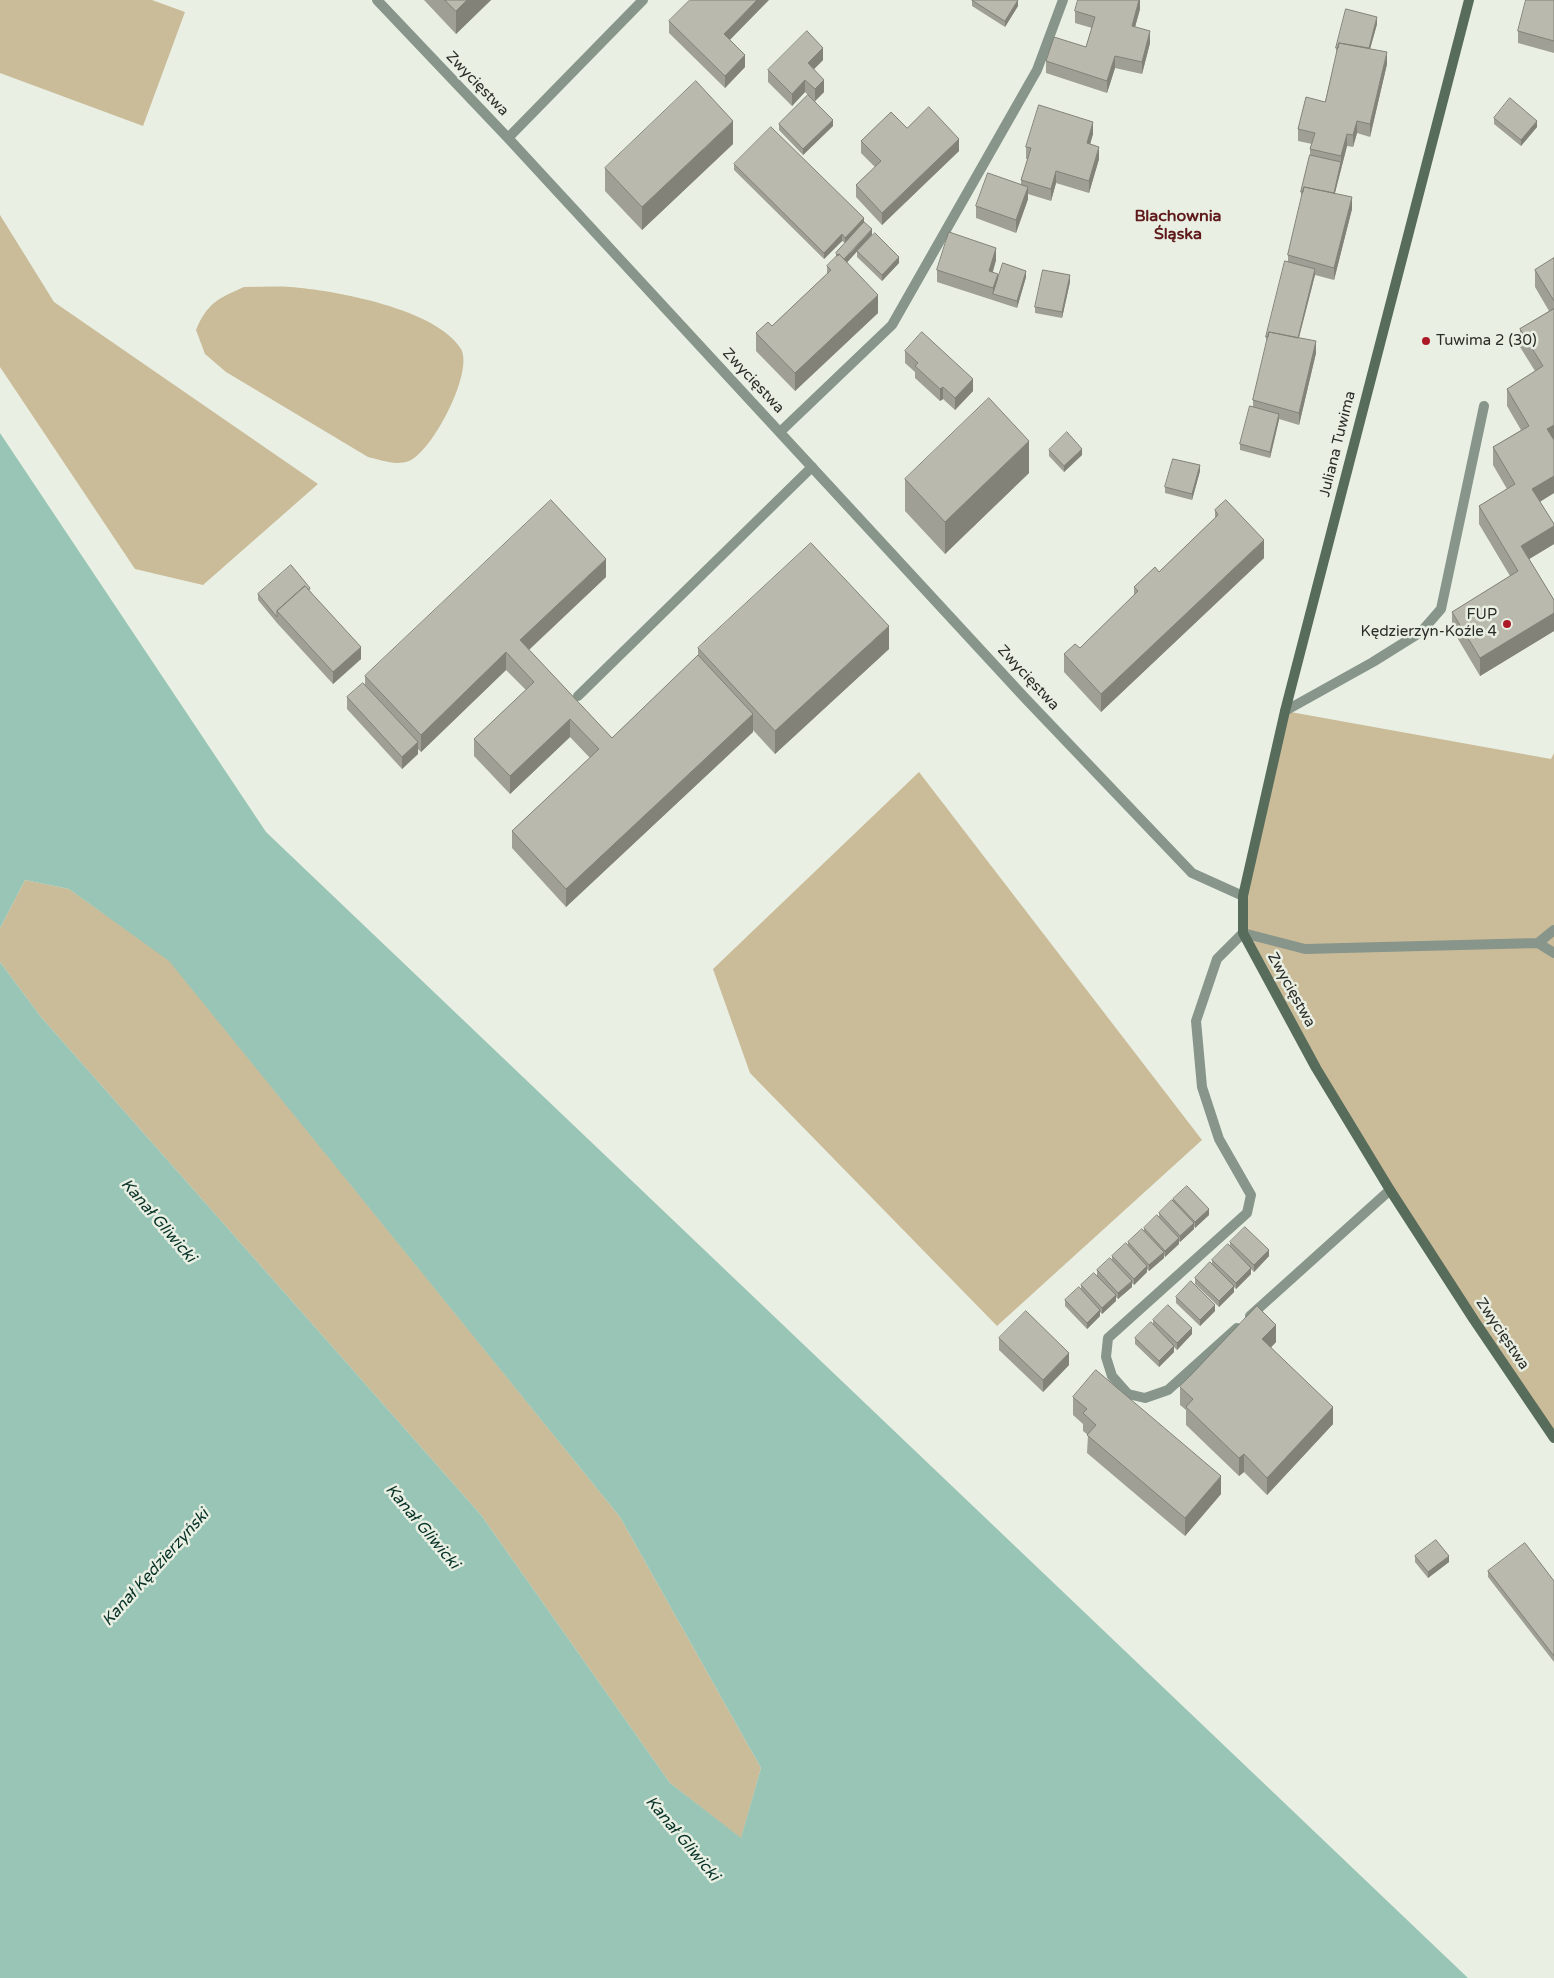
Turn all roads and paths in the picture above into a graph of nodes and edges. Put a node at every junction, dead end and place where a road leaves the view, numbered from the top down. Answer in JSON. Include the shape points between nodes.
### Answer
{"nodes":[{"id":1,"x":377,"y":0,"type":"edge"},
{"id":2,"x":642,"y":0,"type":"edge"},
{"id":3,"x":1063,"y":0,"type":"edge"},
{"id":4,"x":1469,"y":0,"type":"edge"},
{"id":5,"x":508,"y":138,"type":"junction"},
{"id":6,"x":1484,"y":406,"type":"dead end"},
{"id":7,"x":780,"y":432,"type":"junction"},
{"id":8,"x":812,"y":467,"type":"junction"},
{"id":9,"x":578,"y":696,"type":"dead end"},
{"id":10,"x":1284,"y":711,"type":"junction"},
{"id":11,"x":1243,"y":896,"type":"junction"},
{"id":12,"x":1554,"y":930,"type":"edge"},
{"id":13,"x":1243,"y":933,"type":"junction"},
{"id":14,"x":1538,"y":944,"type":"junction"},
{"id":15,"x":1554,"y":954,"type":"edge"},
{"id":16,"x":1390,"y":1190,"type":"junction"},
{"id":17,"x":1554,"y":1438,"type":"edge"}],
"edges":[{"from":1,"to":5,"type":"street","name":"Zwycięstwa"},
{"from":2,"to":5,"type":"street"},
{"from":3,"to":7,"type":"street","via":[[1037,70],[892,325]]},
{"from":4,"to":10,"type":"street","name":"Juliana Tuwima"},
{"from":5,"to":7,"type":"street","name":"Zwycięstwa"},
{"from":6,"to":10,"type":"street","via":[[1441,609],[1421,632]]},
{"from":7,"to":8,"type":"street","name":"Zwycięstwa"},
{"from":8,"to":9,"type":"street"},
{"from":8,"to":11,"type":"street","name":"Zwycięstwa","via":[[1192,873]]},
{"from":10,"to":11,"type":"street","name":"Juliana Tuwima"},
{"from":11,"to":13,"type":"street","name":"Zwycięstwa"},
{"from":12,"to":14,"type":"street"},
{"from":13,"to":14,"type":"street","via":[[1305,949]]},
{"from":13,"to":16,"type":"street","name":"Zwycięstwa","via":[[1316,1068]]},
{"from":13,"to":16,"type":"street","via":[[1217,959],[1196,1021],[1202,1087],[1219,1139],[1251,1196],[1246,1212],[1108,1338],[1106,1357],[1112,1376],[1128,1394],[1145,1398],[1168,1390]]},
{"from":14,"to":15,"type":"street"},
{"from":16,"to":17,"type":"street","name":"Zwycięstwa"}]}
